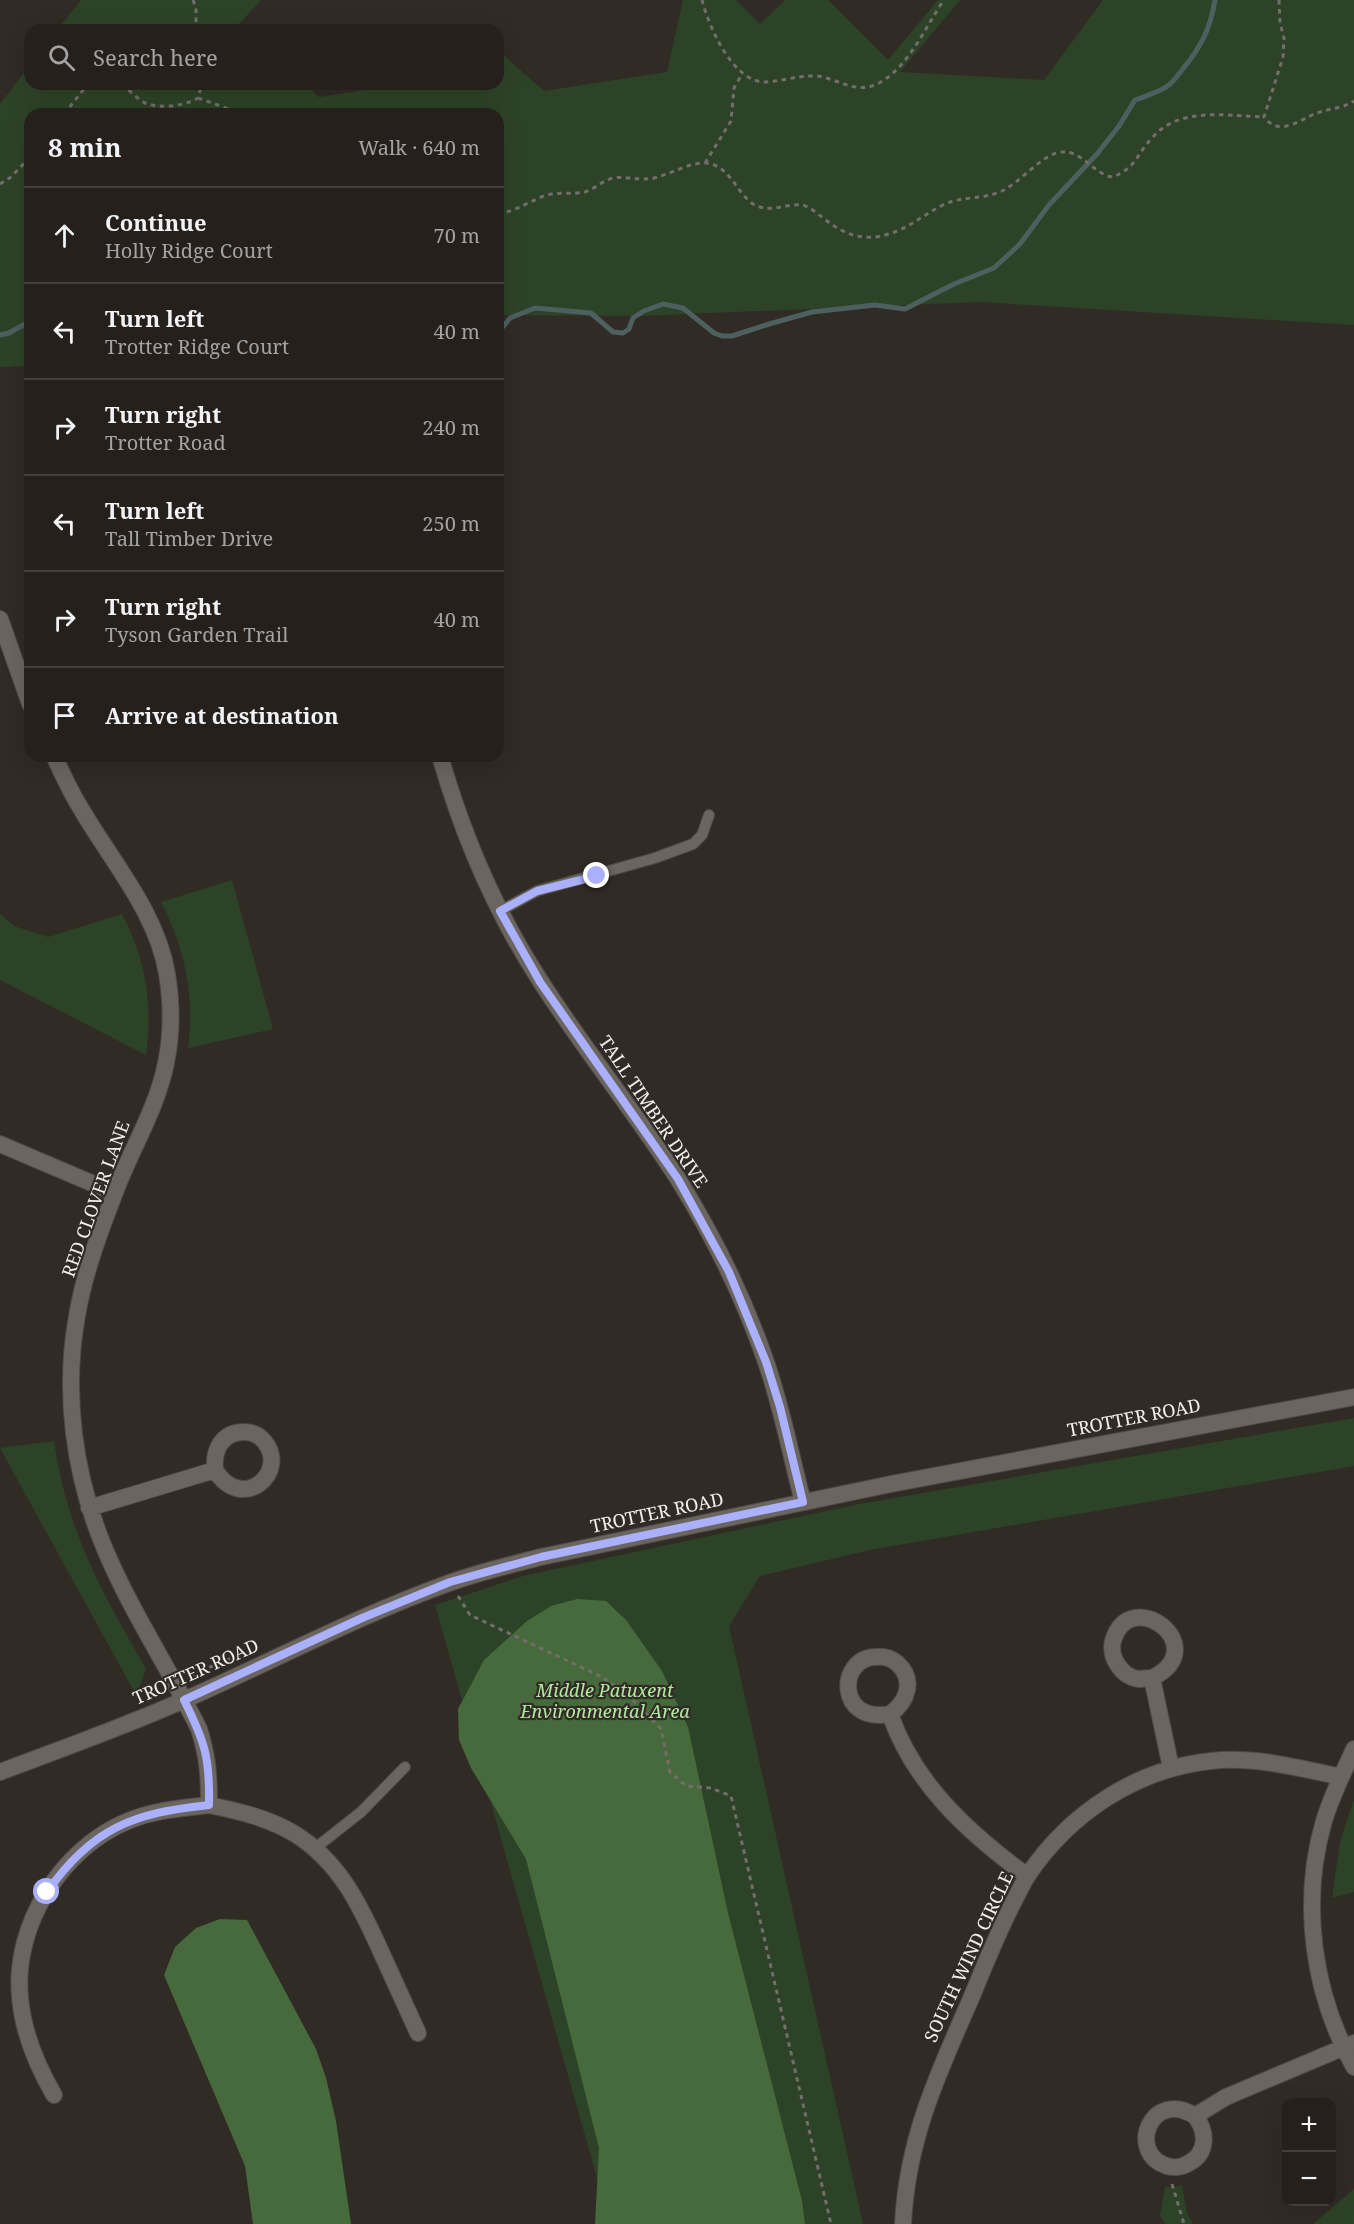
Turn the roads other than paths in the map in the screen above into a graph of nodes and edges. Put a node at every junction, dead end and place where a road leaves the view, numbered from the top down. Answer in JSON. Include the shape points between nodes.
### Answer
{"nodes":[{"id":1,"x":0,"y":618,"type":"edge"},
{"id":2,"x":24,"y":687,"type":"edge"},
{"id":3,"x":57,"y":762,"type":"edge"},
{"id":4,"x":442,"y":762,"type":"edge"},
{"id":5,"x":709,"y":815,"type":"dead end"},
{"id":6,"x":500,"y":911,"type":"junction"},
{"id":7,"x":0,"y":1144,"type":"edge"},
{"id":8,"x":115,"y":1193,"type":"junction"},
{"id":9,"x":1354,"y":1397,"type":"edge"},
{"id":10,"x":215,"y":1470,"type":"dead end"},
{"id":11,"x":803,"y":1502,"type":"junction"},
{"id":12,"x":89,"y":1508,"type":"junction"},
{"id":13,"x":1152,"y":1678,"type":"dead end"},
{"id":14,"x":184,"y":1700,"type":"junction"},
{"id":15,"x":890,"y":1714,"type":"dead end"},
{"id":16,"x":1354,"y":1749,"type":"edge"},
{"id":17,"x":405,"y":1767,"type":"dead end"},
{"id":18,"x":1172,"y":1768,"type":"junction"},
{"id":19,"x":0,"y":1772,"type":"edge"},
{"id":20,"x":1341,"y":1777,"type":"junction"},
{"id":21,"x":209,"y":1805,"type":"junction"},
{"id":22,"x":314,"y":1849,"type":"junction"},
{"id":23,"x":1027,"y":1876,"type":"junction"},
{"id":24,"x":418,"y":2033,"type":"dead end"},
{"id":25,"x":1349,"y":2045,"type":"edge"},
{"id":26,"x":1354,"y":2067,"type":"edge"},
{"id":27,"x":54,"y":2095,"type":"dead end"},
{"id":28,"x":1196,"y":2116,"type":"junction"},
{"id":29,"x":903,"y":2224,"type":"edge"}],
"edges":[{"from":1,"to":2,"type":"street"},
{"from":3,"to":8,"type":"street","name":"RED CLOVER LANE","via":[[148,917],[167,971],[170,1032],[166,1065]]},
{"from":4,"to":6,"type":"street","name":"TALL TIMBER DRIVE","via":[[462,824]]},
{"from":5,"to":6,"type":"lane","via":[[702,835],[693,844],[537,891]]},
{"from":6,"to":11,"type":"street","name":"TALL TIMBER DRIVE","via":[[540,982],[678,1179],[729,1272],[766,1362]]},
{"from":7,"to":8,"type":"street"},
{"from":8,"to":12,"type":"street","name":"RED CLOVER LANE","via":[[87,1272],[72,1351],[73,1428]]},
{"from":9,"to":11,"type":"street","name":"TROTTER ROAD"},
{"from":10,"to":12,"type":"street"},
{"from":11,"to":14,"type":"street","name":"TROTTER ROAD","via":[[541,1557],[450,1582]]},
{"from":12,"to":14,"type":"street","name":"RED CLOVER LANE","via":[[122,1586]]},
{"from":13,"to":18,"type":"street"},
{"from":14,"to":19,"type":"street","name":"TROTTER ROAD"},
{"from":14,"to":21,"type":"street","name":"RED CLOVER LANE","via":[[207,1752]]},
{"from":15,"to":23,"type":"street","via":[[912,1763],[943,1804],[989,1848]]},
{"from":16,"to":20,"type":"street"},
{"from":17,"to":22,"type":"lane","via":[[361,1812]]},
{"from":18,"to":20,"type":"street","name":"SOUTH WIND CIRCLE","via":[[1212,1761],[1247,1761]]},
{"from":18,"to":23,"type":"street","name":"SOUTH WIND CIRCLE","via":[[1130,1784],[1099,1803],[1071,1824]]},
{"from":20,"to":25,"type":"street","via":[[1317,1849],[1312,1918],[1315,1952],[1329,2010]]},
{"from":21,"to":22,"type":"street","via":[[267,1821],[295,1834]]},
{"from":21,"to":27,"type":"street","via":[[155,1812],[104,1833],[63,1868],[47,1892],[24,1941],[19,1995],[29,2045]]},
{"from":22,"to":24,"type":"street","via":[[341,1876],[357,1901]]},
{"from":23,"to":29,"type":"street","name":"SOUTH WIND CIRCLE","via":[[931,2090],[909,2169]]},
{"from":25,"to":26,"type":"street"},
{"from":25,"to":28,"type":"street","via":[[1226,2097]]},
{"from":28,"to":28,"type":"street","via":[[1186,2110],[1168,2109],[1155,2116],[1146,2135],[1150,2154],[1171,2167],[1183,2166],[1198,2157],[1204,2136]]}]}
